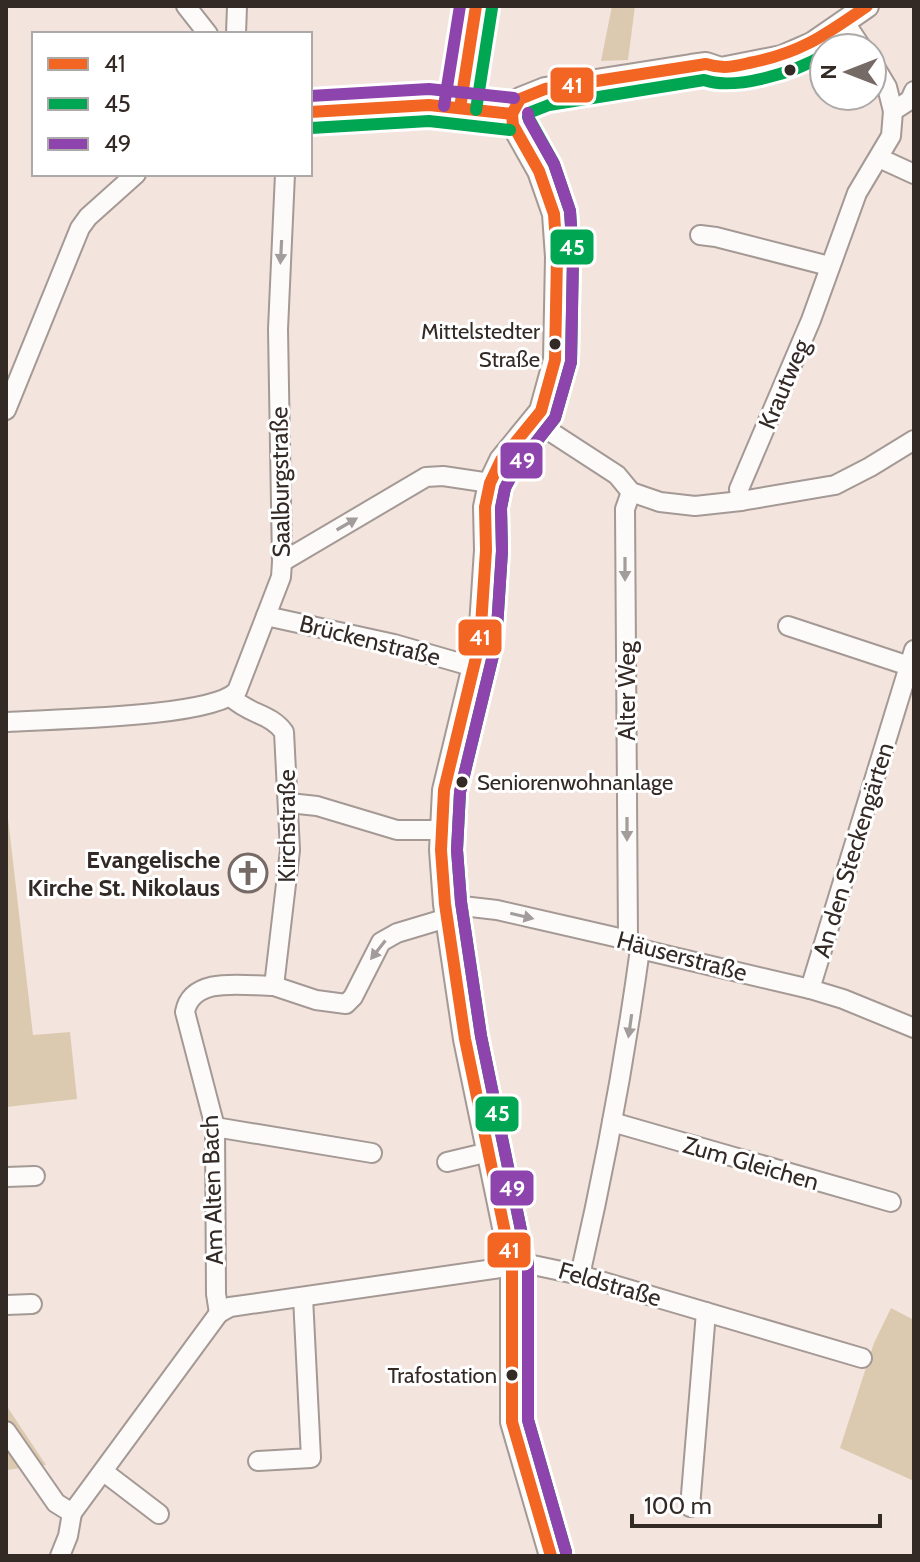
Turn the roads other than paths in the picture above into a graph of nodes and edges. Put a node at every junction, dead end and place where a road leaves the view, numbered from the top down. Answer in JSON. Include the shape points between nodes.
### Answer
{"nodes":[{"id":1,"x":186,"y":6,"type":"edge"},
{"id":2,"x":237,"y":6,"type":"edge"},
{"id":3,"x":476,"y":6,"type":"edge"},
{"id":4,"x":867,"y":6,"type":"edge"},
{"id":5,"x":844,"y":21,"type":"junction"},
{"id":6,"x":206,"y":32,"type":"edge"},
{"id":7,"x":236,"y":32,"type":"edge"},
{"id":8,"x":851,"y":32,"type":"edge"},
{"id":9,"x":888,"y":91,"type":"edge"},
{"id":10,"x":914,"y":91,"type":"edge"},
{"id":11,"x":460,"y":108,"type":"junction"},
{"id":12,"x":893,"y":111,"type":"junction"},
{"id":13,"x":312,"y":112,"type":"edge"},
{"id":14,"x":512,"y":114,"type":"junction"},
{"id":15,"x":879,"y":158,"type":"junction"},
{"id":16,"x":914,"y":174,"type":"edge"},
{"id":17,"x":134,"y":176,"type":"edge"},
{"id":18,"x":285,"y":176,"type":"edge"},
{"id":19,"x":700,"y":235,"type":"dead end"},
{"id":20,"x":829,"y":266,"type":"junction"},
{"id":21,"x":6,"y":410,"type":"edge"},
{"id":22,"x":534,"y":421,"type":"junction"},
{"id":23,"x":914,"y":440,"type":"edge"},
{"id":24,"x":490,"y":483,"type":"junction"},
{"id":25,"x":631,"y":492,"type":"junction"},
{"id":26,"x":741,"y":501,"type":"junction"},
{"id":27,"x":282,"y":562,"type":"junction"},
{"id":28,"x":266,"y":616,"type":"junction"},
{"id":29,"x":788,"y":626,"type":"dead end"},
{"id":30,"x":913,"y":655,"type":"edge"},
{"id":31,"x":474,"y":667,"type":"junction"},
{"id":32,"x":231,"y":697,"type":"junction"},
{"id":33,"x":6,"y":722,"type":"edge"},
{"id":34,"x":289,"y":803,"type":"junction"},
{"id":35,"x":440,"y":830,"type":"junction"},
{"id":36,"x":446,"y":911,"type":"junction"},
{"id":37,"x":634,"y":944,"type":"junction"},
{"id":38,"x":274,"y":986,"type":"junction"},
{"id":39,"x":810,"y":989,"type":"junction"},
{"id":40,"x":914,"y":1028,"type":"edge"},
{"id":41,"x":612,"y":1122,"type":"junction"},
{"id":42,"x":215,"y":1127,"type":"junction"},
{"id":43,"x":489,"y":1152,"type":"junction"},
{"id":44,"x":372,"y":1153,"type":"dead end"},
{"id":45,"x":447,"y":1162,"type":"dead end"},
{"id":46,"x":35,"y":1176,"type":"dead end"},
{"id":47,"x":6,"y":1177,"type":"edge"},
{"id":48,"x":891,"y":1202,"type":"dead end"},
{"id":49,"x":512,"y":1266,"type":"junction"},
{"id":50,"x":580,"y":1275,"type":"junction"},
{"id":51,"x":303,"y":1297,"type":"junction"},
{"id":52,"x":32,"y":1304,"type":"dead end"},
{"id":53,"x":6,"y":1305,"type":"edge"},
{"id":54,"x":706,"y":1312,"type":"junction"},
{"id":55,"x":219,"y":1313,"type":"junction"},
{"id":56,"x":862,"y":1358,"type":"dead end"},
{"id":57,"x":6,"y":1431,"type":"edge"},
{"id":58,"x":258,"y":1461,"type":"dead end"},
{"id":59,"x":104,"y":1472,"type":"junction"},
{"id":60,"x":690,"y":1507,"type":"dead end"},
{"id":61,"x":72,"y":1513,"type":"junction"},
{"id":62,"x":159,"y":1514,"type":"dead end"},
{"id":63,"x":60,"y":1556,"type":"edge"},
{"id":64,"x":551,"y":1556,"type":"edge"}],
"edges":[{"from":1,"to":6,"type":"street"},
{"from":2,"to":7,"type":"street"},
{"from":3,"to":11,"type":"street"},
{"from":4,"to":5,"type":"street"},
{"from":5,"to":8,"type":"street"},
{"from":5,"to":14,"type":"street","via":[[782,57],[545,89],[520,99]]},
{"from":9,"to":12,"type":"street"},
{"from":10,"to":12,"type":"street"},
{"from":11,"to":13,"type":"street"},
{"from":11,"to":14,"type":"street"},
{"from":12,"to":15,"type":"street","name":"Krautweg","via":[[891,136]]},
{"from":14,"to":22,"type":"street","via":[[517,136],[547,190],[556,232],[555,360]]},
{"from":15,"to":16,"type":"street"},
{"from":15,"to":20,"type":"street","name":"Krautweg","via":[[857,193]]},
{"from":17,"to":21,"type":"street","via":[[80,228]]},
{"from":18,"to":27,"type":"street","name":"Saalburgstraße","one_way":true,"via":[[278,329]]},
{"from":19,"to":20,"type":"street"},
{"from":20,"to":26,"type":"street","name":"Krautweg","via":[[739,489]]},
{"from":22,"to":24,"type":"street","via":[[501,460]]},
{"from":22,"to":25,"type":"street","via":[[617,475]]},
{"from":23,"to":26,"type":"street","via":[[835,485]]},
{"from":27,"to":24,"type":"street","one_way":true,"via":[[434,476]]},
{"from":24,"to":31,"type":"street","via":[[484,605]]},
{"from":25,"to":26,"type":"street","via":[[676,504]]},
{"from":25,"to":37,"type":"street","name":"Alter Weg","one_way":true,"via":[[625,523]]},
{"from":27,"to":28,"type":"street","name":"Saalburgstraße"},
{"from":28,"to":31,"type":"street","name":"Brückenstraße"},
{"from":28,"to":32,"type":"street","name":"Saalburgstraße"},
{"from":29,"to":30,"type":"street","name":"An den Steckengärten"},
{"from":30,"to":39,"type":"street","name":"An den Steckengärten"},
{"from":31,"to":35,"type":"street","via":[[444,790]]},
{"from":32,"to":33,"type":"street","via":[[150,714]]},
{"from":32,"to":34,"type":"street","name":"Kirchstraße","via":[[252,713],[275,720],[284,732]]},
{"from":34,"to":35,"type":"street","via":[[397,830]]},
{"from":34,"to":38,"type":"street","name":"Kirchstraße","via":[[288,879]]},
{"from":35,"to":36,"type":"street"},
{"from":36,"to":37,"type":"street","name":"Häuserstraße","one_way":true,"via":[[497,910]]},
{"from":36,"to":38,"type":"street","one_way":true,"via":[[381,942],[346,1004]]},
{"from":36,"to":43,"type":"street"},
{"from":37,"to":39,"type":"street","name":"Häuserstraße"},
{"from":37,"to":41,"type":"street","name":"Alter Weg","one_way":true,"via":[[629,1036]]},
{"from":38,"to":42,"type":"street","name":"Am Alten Bach","via":[[200,989],[190,998],[185,1012]]},
{"from":39,"to":40,"type":"street","name":"Häuserstraße"},
{"from":41,"to":48,"type":"street","name":"Zum Gleichen"},
{"from":41,"to":50,"type":"street","name":"Alter Weg"},
{"from":42,"to":44,"type":"street"},
{"from":42,"to":55,"type":"street","name":"Am Alten Bach"},
{"from":43,"to":45,"type":"street"},
{"from":43,"to":49,"type":"street"},
{"from":46,"to":47,"type":"street"},
{"from":49,"to":50,"type":"street","name":"Feldstraße","via":[[539,1265]]},
{"from":49,"to":51,"type":"street"},
{"from":49,"to":64,"type":"street","via":[[512,1422]]},
{"from":50,"to":54,"type":"street","name":"Feldstraße"},
{"from":51,"to":55,"type":"street"},
{"from":51,"to":58,"type":"street","via":[[311,1458]]},
{"from":52,"to":53,"type":"street"},
{"from":54,"to":56,"type":"street","name":"Feldstraße"},
{"from":54,"to":60,"type":"street"},
{"from":55,"to":59,"type":"street"},
{"from":57,"to":61,"type":"street","via":[[56,1503]]},
{"from":59,"to":61,"type":"street"},
{"from":59,"to":62,"type":"street"},
{"from":61,"to":63,"type":"street"}]}
